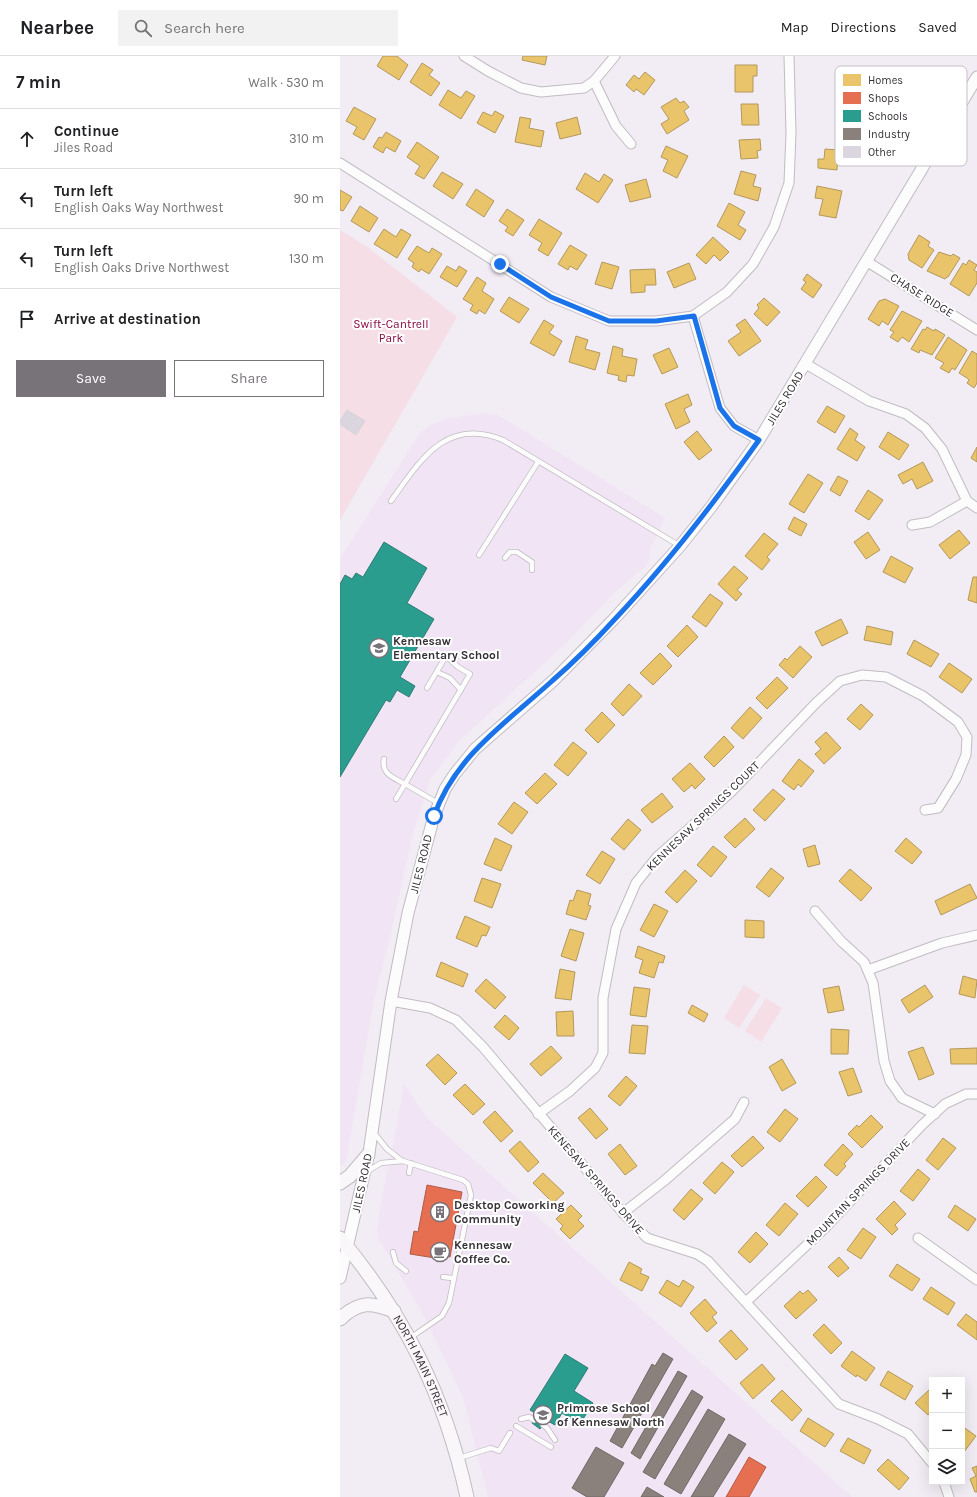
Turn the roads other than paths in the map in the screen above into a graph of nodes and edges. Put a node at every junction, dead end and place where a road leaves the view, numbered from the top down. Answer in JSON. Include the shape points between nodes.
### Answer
{"nodes":[{"id":1,"x":464,"y":56,"type":"edge"},
{"id":2,"x":615,"y":56,"type":"edge"},
{"id":3,"x":788,"y":56,"type":"edge"},
{"id":4,"x":977,"y":77,"type":"edge"},
{"id":5,"x":594,"y":81,"type":"junction"},
{"id":6,"x":967,"y":94,"type":"edge"},
{"id":7,"x":631,"y":144,"type":"dead end"},
{"id":8,"x":340,"y":163,"type":"edge"},
{"id":9,"x":923,"y":166,"type":"edge"},
{"id":10,"x":866,"y":261,"type":"junction"},
{"id":11,"x":694,"y":316,"type":"junction"},
{"id":12,"x":977,"y":330,"type":"edge"},
{"id":13,"x":806,"y":364,"type":"junction"},
{"id":14,"x":759,"y":440,"type":"junction"},
{"id":15,"x":538,"y":462,"type":"junction"},
{"id":16,"x":391,"y":501,"type":"dead end"},
{"id":17,"x":967,"y":501,"type":"junction"},
{"id":18,"x":977,"y":508,"type":"edge"},
{"id":19,"x":912,"y":525,"type":"dead end"},
{"id":20,"x":680,"y":546,"type":"junction"},
{"id":21,"x":479,"y":555,"type":"dead end"},
{"id":22,"x":506,"y":558,"type":"dead end"},
{"id":23,"x":532,"y":570,"type":"dead end"},
{"id":24,"x":437,"y":672,"type":"junction"},
{"id":25,"x":427,"y":688,"type":"dead end"},
{"id":26,"x":461,"y":690,"type":"junction"},
{"id":27,"x":384,"y":759,"type":"dead end"},
{"id":28,"x":405,"y":784,"type":"junction"},
{"id":29,"x":396,"y":799,"type":"dead end"},
{"id":30,"x":438,"y":803,"type":"junction"},
{"id":31,"x":925,"y":810,"type":"dead end"},
{"id":32,"x":815,"y":911,"type":"dead end"},
{"id":33,"x":977,"y":935,"type":"edge"},
{"id":34,"x":868,"y":970,"type":"junction"},
{"id":35,"x":391,"y":1000,"type":"junction"},
{"id":36,"x":977,"y":1094,"type":"edge"},
{"id":37,"x":744,"y":1102,"type":"dead end"},
{"id":38,"x":538,"y":1114,"type":"junction"},
{"id":39,"x":935,"y":1114,"type":"junction"},
{"id":40,"x":372,"y":1130,"type":"junction"},
{"id":41,"x":368,"y":1155,"type":"junction"},
{"id":42,"x":403,"y":1160,"type":"junction"},
{"id":43,"x":411,"y":1163,"type":"junction"},
{"id":44,"x":364,"y":1173,"type":"junction"},
{"id":45,"x":409,"y":1173,"type":"dead end"},
{"id":46,"x":340,"y":1182,"type":"edge"},
{"id":47,"x":623,"y":1213,"type":"junction"},
{"id":48,"x":918,"y":1238,"type":"dead end"},
{"id":49,"x":344,"y":1242,"type":"edge"},
{"id":50,"x":393,"y":1252,"type":"dead end"},
{"id":51,"x":406,"y":1271,"type":"dead end"},
{"id":52,"x":443,"y":1277,"type":"dead end"},
{"id":53,"x":340,"y":1278,"type":"edge"},
{"id":54,"x":452,"y":1278,"type":"junction"},
{"id":55,"x":977,"y":1280,"type":"edge"},
{"id":56,"x":746,"y":1302,"type":"junction"},
{"id":57,"x":394,"y":1311,"type":"junction"},
{"id":58,"x":340,"y":1319,"type":"edge"},
{"id":59,"x":410,"y":1338,"type":"junction"},
{"id":60,"x":521,"y":1419,"type":"dead end"},
{"id":61,"x":534,"y":1420,"type":"dead end"},
{"id":62,"x":543,"y":1425,"type":"dead end"},
{"id":63,"x":516,"y":1426,"type":"dead end"},
{"id":64,"x":510,"y":1433,"type":"dead end"},
{"id":65,"x":555,"y":1440,"type":"dead end"},
{"id":66,"x":551,"y":1447,"type":"dead end"},
{"id":67,"x":459,"y":1458,"type":"junction"},
{"id":68,"x":929,"y":1459,"type":"edge"},
{"id":69,"x":945,"y":1485,"type":"edge"},
{"id":70,"x":468,"y":1497,"type":"edge"},
{"id":71,"x":949,"y":1497,"type":"edge"}],
"edges":[{"from":1,"to":5,"type":"street","via":[[521,88],[542,92],[567,90],[584,88]]},
{"from":2,"to":5,"type":"street"},
{"from":3,"to":11,"type":"street","via":[[791,133],[789,183],[774,227],[753,264],[727,292]]},
{"from":4,"to":6,"type":"street","name":"JILES ROAD"},
{"from":5,"to":7,"type":"street","via":[[616,126]]},
{"from":8,"to":11,"type":"street","via":[[551,297],[609,321],[656,321]]},
{"from":9,"to":10,"type":"street","name":"JILES ROAD"},
{"from":10,"to":12,"type":"street","name":"CHASE RIDGE"},
{"from":10,"to":13,"type":"street","name":"JILES ROAD"},
{"from":11,"to":14,"type":"street","via":[[720,408],[734,426]]},
{"from":13,"to":14,"type":"street","name":"JILES ROAD"},
{"from":13,"to":17,"type":"street","via":[[869,401],[906,414],[924,428],[942,450]]},
{"from":14,"to":20,"type":"street","name":"JILES ROAD"},
{"from":15,"to":16,"type":"lane","via":[[492,436],[482,433],[459,434],[440,443],[424,457]]},
{"from":15,"to":20,"type":"lane"},
{"from":15,"to":21,"type":"lane"},
{"from":17,"to":18,"type":"street"},
{"from":17,"to":19,"type":"street","via":[[930,522]]},
{"from":20,"to":30,"type":"street","name":"JILES ROAD","via":[[583,652],[475,749],[454,775]]},
{"from":22,"to":23,"type":"lane","via":[[510,552],[516,552],[532,562]]},
{"from":24,"to":25,"type":"lane"},
{"from":24,"to":26,"type":"lane","via":[[450,678]]},
{"from":24,"to":26,"type":"lane","via":[[446,656],[470,674]]},
{"from":26,"to":28,"type":"lane"},
{"from":27,"to":28,"type":"lane","via":[[386,772]]},
{"from":28,"to":29,"type":"lane"},
{"from":28,"to":30,"type":"lane"},
{"from":30,"to":35,"type":"street","name":"JILES ROAD","via":[[410,906]]},
{"from":31,"to":38,"type":"street","name":"KENNESAW SPRINGS COURT","via":[[938,808],[956,779],[966,755],[967,737],[958,722],[923,696],[886,677],[862,675],[840,681],[732,791],[657,857],[636,883],[616,929],[603,998],[603,1053],[595,1068],[570,1091]]},
{"from":32,"to":34,"type":"street","via":[[841,941],[864,962]]},
{"from":33,"to":34,"type":"street","via":[[942,944]]},
{"from":34,"to":39,"type":"street","via":[[873,983],[884,1061],[890,1081],[902,1098]]},
{"from":35,"to":38,"type":"street","name":"KENESAW SPRINGS DRIVE","via":[[430,1008],[456,1020],[483,1047]]},
{"from":35,"to":40,"type":"street","name":"JILES ROAD"},
{"from":36,"to":39,"type":"street","name":"MOUNTAIN SPRINGS DRIVE","via":[[966,1094],[945,1104]]},
{"from":37,"to":47,"type":"street","via":[[734,1119],[664,1181]]},
{"from":38,"to":47,"type":"street","name":"KENESAW SPRINGS DRIVE"},
{"from":39,"to":56,"type":"street","name":"MOUNTAIN SPRINGS DRIVE","via":[[825,1228]]},
{"from":40,"to":41,"type":"street","name":"JILES ROAD"},
{"from":40,"to":42,"type":"lane","via":[[387,1149]]},
{"from":41,"to":44,"type":"street","name":"JILES ROAD"},
{"from":41,"to":46,"type":"main road","via":[[350,1176]]},
{"from":42,"to":43,"type":"lane"},
{"from":42,"to":44,"type":"lane","via":[[381,1163]]},
{"from":43,"to":45,"type":"lane"},
{"from":43,"to":54,"type":"lane","via":[[463,1180],[471,1189]]},
{"from":44,"to":49,"type":"street","name":"JILES ROAD"},
{"from":47,"to":56,"type":"street","name":"KENESAW SPRINGS DRIVE","via":[[647,1238],[698,1254],[708,1260]]},
{"from":48,"to":55,"type":"street"},
{"from":49,"to":53,"type":"street","name":"JILES ROAD"},
{"from":49,"to":57,"type":"main road","name":"NORTH MAIN STREET"},
{"from":50,"to":51,"type":"lane","via":[[396,1263]]},
{"from":52,"to":54,"type":"lane"},
{"from":54,"to":59,"type":"lane","via":[[446,1309]]},
{"from":56,"to":68,"type":"street","name":"KENESAW SPRINGS DRIVE","via":[[838,1404],[908,1434]]},
{"from":57,"to":58,"type":"main road","via":[[375,1304],[362,1305],[350,1310]]},
{"from":57,"to":59,"type":"main road","name":"NORTH MAIN STREET"},
{"from":59,"to":67,"type":"main road","name":"NORTH MAIN STREET","via":[[437,1395]]},
{"from":60,"to":61,"type":"lane","via":[[529,1417]]},
{"from":62,"to":65,"type":"lane"},
{"from":63,"to":66,"type":"lane"},
{"from":64,"to":67,"type":"lane","via":[[499,1451],[490,1448]]},
{"from":67,"to":70,"type":"main road","name":"NORTH MAIN STREET"},
{"from":69,"to":71,"type":"street"}]}
